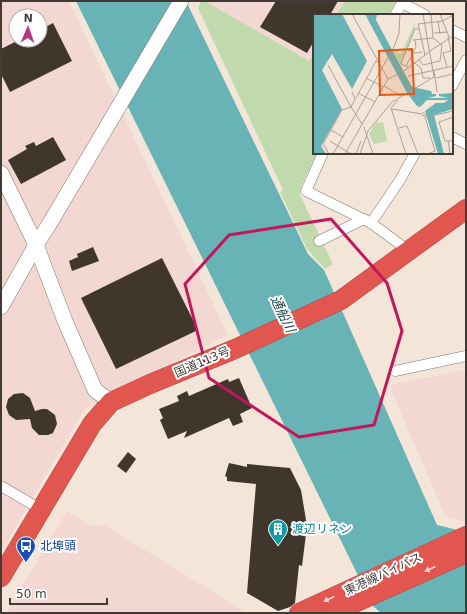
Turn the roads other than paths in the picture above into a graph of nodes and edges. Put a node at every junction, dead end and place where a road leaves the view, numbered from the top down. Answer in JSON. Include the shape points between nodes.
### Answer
{"nodes":[{"id":1,"x":181,"y":1,"type":"edge"},
{"id":2,"x":403,"y":2,"type":"edge"},
{"id":3,"x":396,"y":14,"type":"edge"},
{"id":4,"x":423,"y":14,"type":"edge"},
{"id":5,"x":453,"y":30,"type":"edge"},
{"id":6,"x":466,"y":37,"type":"edge"},
{"id":7,"x":466,"y":60,"type":"edge"},
{"id":8,"x":453,"y":84,"type":"edge"},
{"id":9,"x":453,"y":138,"type":"edge"},
{"id":10,"x":466,"y":144,"type":"edge"},
{"id":11,"x":323,"y":154,"type":"edge"},
{"id":12,"x":414,"y":154,"type":"edge"},
{"id":13,"x":1,"y":172,"type":"edge"},
{"id":14,"x":466,"y":209,"type":"edge"},
{"id":15,"x":368,"y":221,"type":"junction"},
{"id":16,"x":319,"y":241,"type":"dead end"},
{"id":17,"x":36,"y":246,"type":"junction"},
{"id":18,"x":409,"y":251,"type":"junction"},
{"id":19,"x":1,"y":307,"type":"edge"},
{"id":20,"x":466,"y":356,"type":"edge"},
{"id":21,"x":394,"y":371,"type":"dead end"},
{"id":22,"x":111,"y":402,"type":"junction"},
{"id":23,"x":1,"y":486,"type":"edge"},
{"id":24,"x":42,"y":510,"type":"junction"},
{"id":25,"x":466,"y":536,"type":"edge"},
{"id":26,"x":466,"y":553,"type":"edge"},
{"id":27,"x":1,"y":577,"type":"edge"},
{"id":28,"x":299,"y":613,"type":"edge"},
{"id":29,"x":332,"y":613,"type":"edge"}],
"edges":[{"from":1,"to":17,"type":"street"},
{"from":2,"to":3,"type":"street"},
{"from":2,"to":4,"type":"street"},
{"from":5,"to":6,"type":"street"},
{"from":7,"to":8,"type":"street"},
{"from":9,"to":10,"type":"street"},
{"from":11,"to":15,"type":"street","via":[[306,190]]},
{"from":12,"to":15,"type":"street","via":[[400,180]]},
{"from":13,"to":17,"type":"street"},
{"from":14,"to":18,"type":"highway","name":"国道113号"},
{"from":15,"to":16,"type":"street"},
{"from":15,"to":18,"type":"street"},
{"from":17,"to":19,"type":"street"},
{"from":17,"to":22,"type":"street","via":[[95,390]]},
{"from":18,"to":22,"type":"highway","name":"国道113号","via":[[340,300],[235,349]]},
{"from":20,"to":21,"type":"street"},
{"from":22,"to":24,"type":"highway","name":"国道113号","via":[[92,424]]},
{"from":23,"to":24,"type":"street"},
{"from":24,"to":27,"type":"highway","name":"国道113号"},
{"from":25,"to":28,"type":"highway","name":"東港線バイパス","one_way":true},
{"from":26,"to":29,"type":"highway","name":"東港線バイパス","one_way":true}]}
